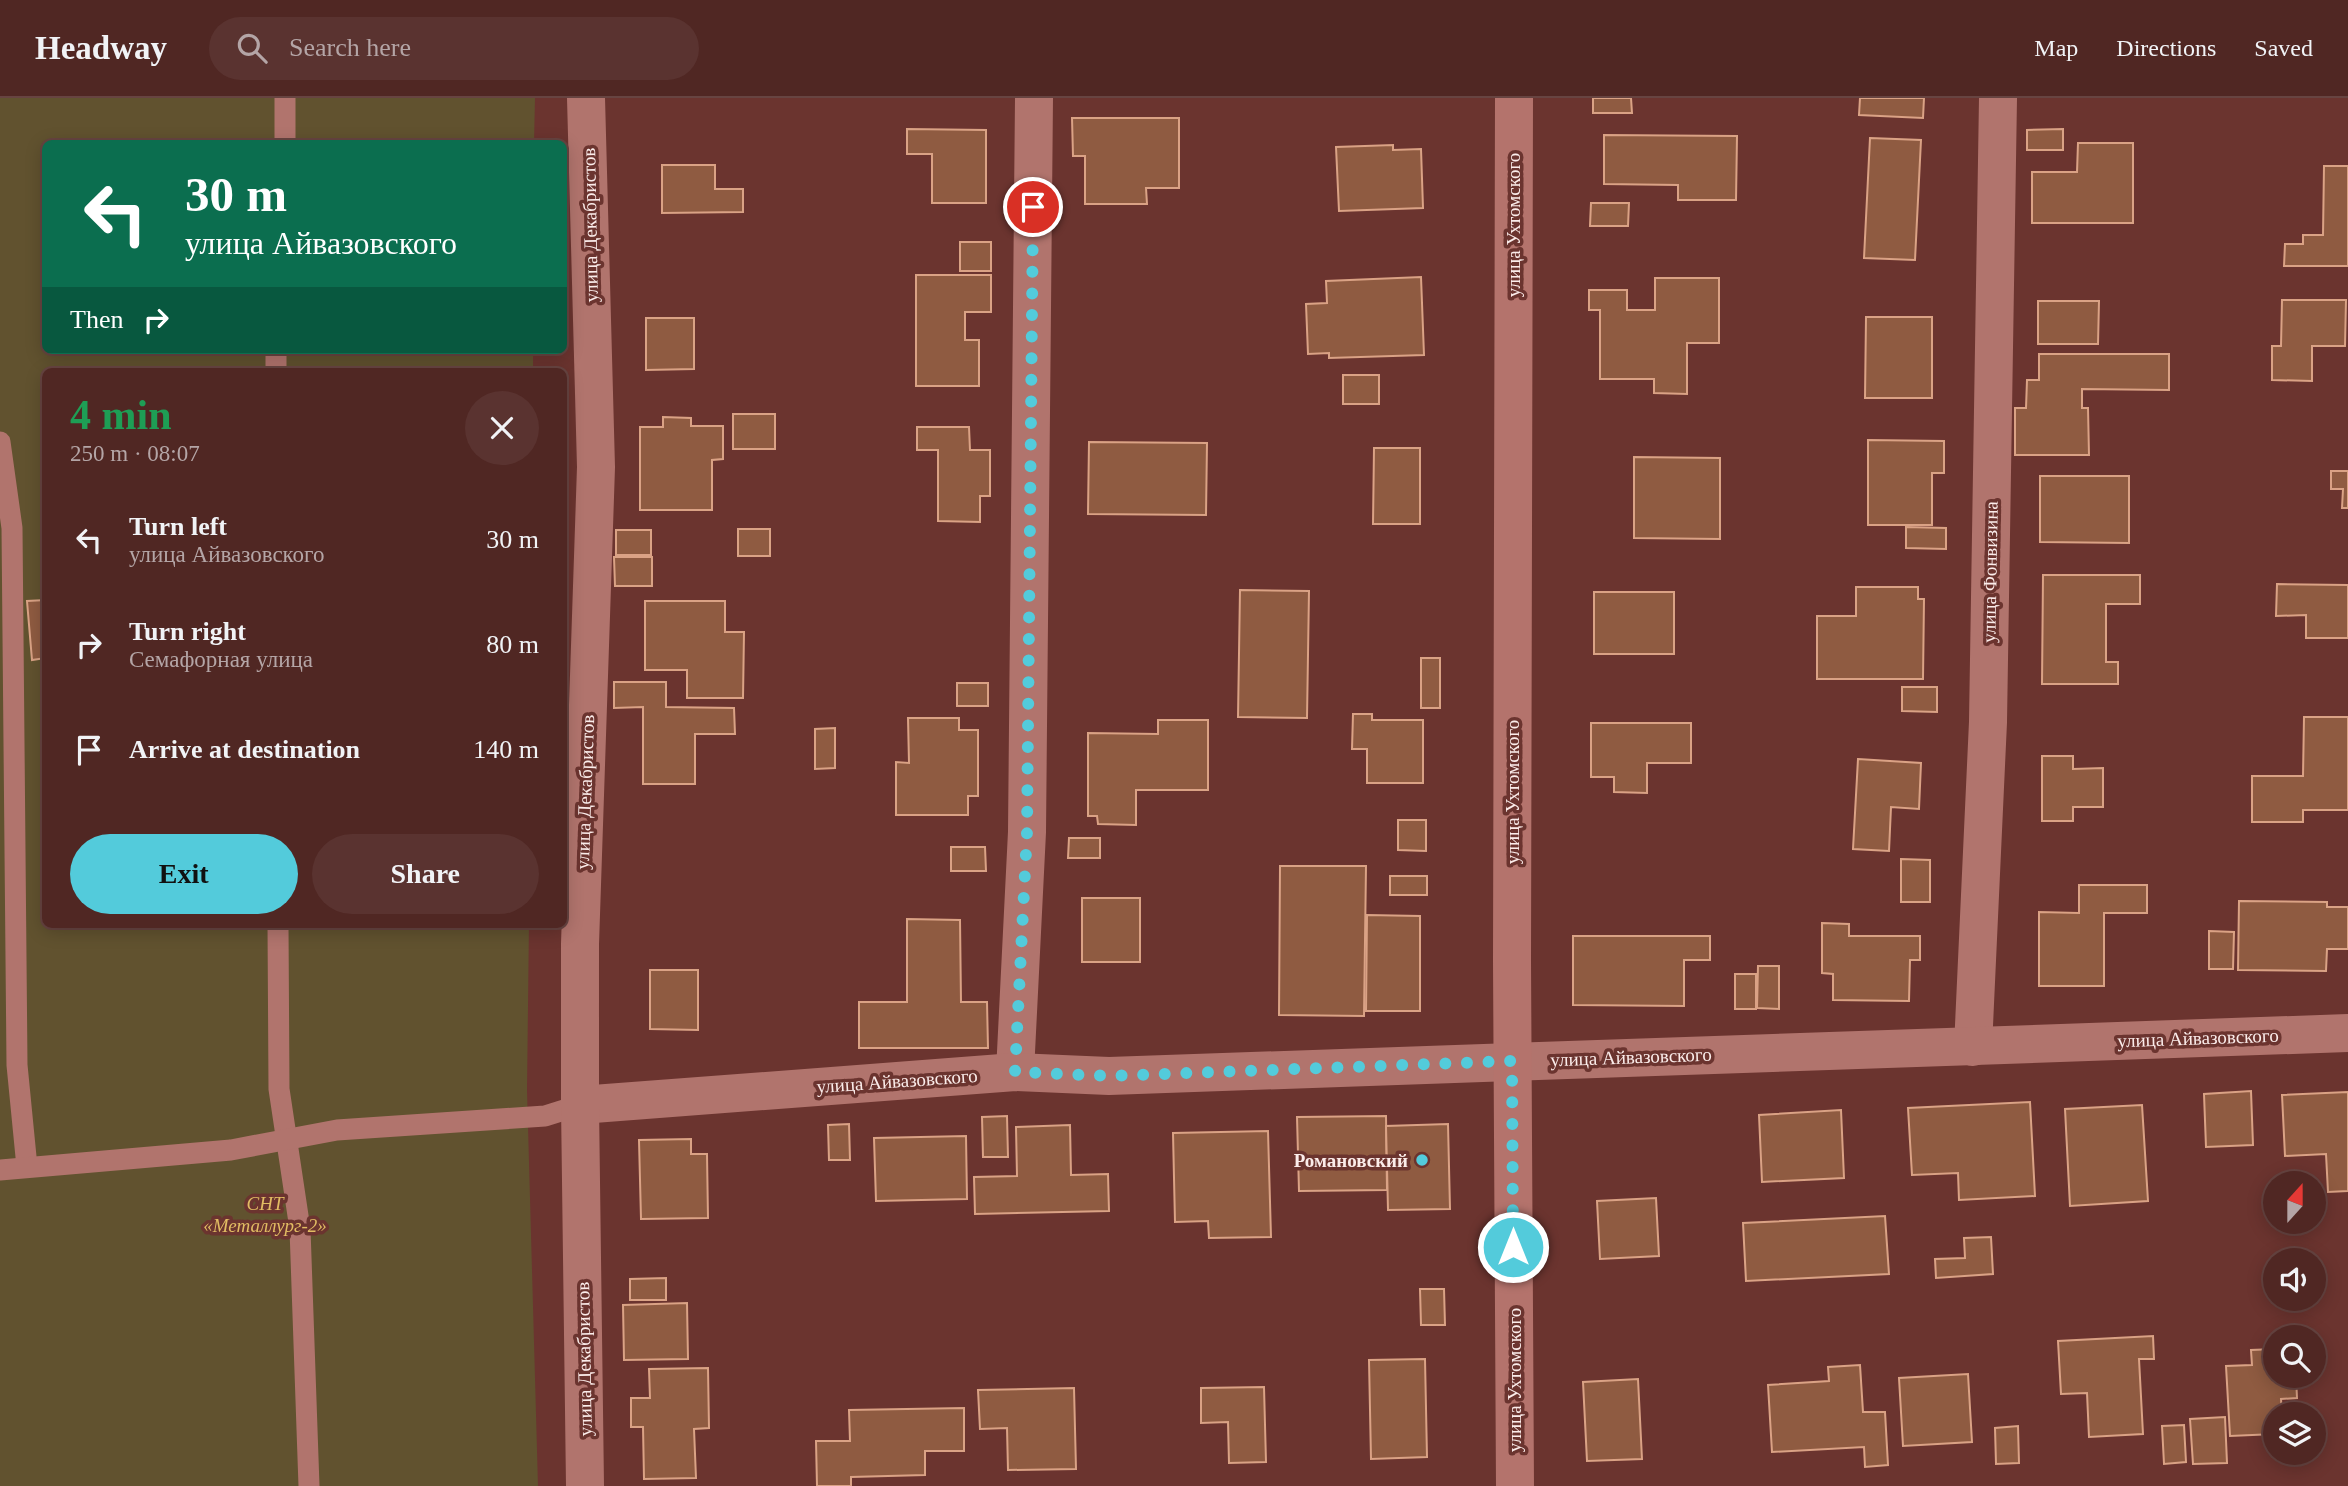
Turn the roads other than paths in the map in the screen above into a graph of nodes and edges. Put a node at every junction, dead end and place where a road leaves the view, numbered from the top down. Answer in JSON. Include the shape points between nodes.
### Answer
{"nodes":[{"id":1,"x":285,"y":98,"type":"edge"},
{"id":2,"x":586,"y":98,"type":"edge"},
{"id":3,"x":1034,"y":98,"type":"edge"},
{"id":4,"x":1514,"y":98,"type":"edge"},
{"id":5,"x":1998,"y":98,"type":"edge"},
{"id":6,"x":285,"y":140,"type":"edge"},
{"id":7,"x":0,"y":442,"type":"edge"},
{"id":8,"x":278,"y":928,"type":"edge"},
{"id":9,"x":2348,"y":1033,"type":"edge"},
{"id":10,"x":1973,"y":1046,"type":"junction"},
{"id":11,"x":1512,"y":1061,"type":"junction"},
{"id":12,"x":1015,"y":1072,"type":"junction"},
{"id":13,"x":580,"y":1105,"type":"junction"},
{"id":14,"x":287,"y":1140,"type":"junction"},
{"id":15,"x":27,"y":1167,"type":"junction"},
{"id":16,"x":0,"y":1170,"type":"edge"},
{"id":17,"x":309,"y":1486,"type":"edge"},
{"id":18,"x":585,"y":1486,"type":"edge"},
{"id":19,"x":1515,"y":1486,"type":"edge"}],
"edges":[{"from":1,"to":6,"type":"lane"},
{"from":2,"to":13,"type":"street","name":"улица Декабристов","via":[[596,467],[580,944]]},
{"from":3,"to":12,"type":"street","via":[[1027,832]]},
{"from":4,"to":11,"type":"street","name":"улица Ухтомского"},
{"from":5,"to":10,"type":"street","name":"улица Фонвизина","via":[[1988,722]]},
{"from":7,"to":15,"type":"lane","via":[[12,528],[17,1065]]},
{"from":8,"to":14,"type":"lane","via":[[279,1089]]},
{"from":9,"to":10,"type":"street","name":"улица Айвазовского"},
{"from":10,"to":11,"type":"street","name":"улица Айвазовского"},
{"from":11,"to":12,"type":"street","name":"улица Айвазовского","via":[[1109,1076]]},
{"from":11,"to":19,"type":"street","name":"улица Ухтомского"},
{"from":12,"to":13,"type":"street","name":"улица Айвазовского"},
{"from":13,"to":14,"type":"lane","via":[[545,1116],[337,1130]]},
{"from":13,"to":18,"type":"street","name":"улица Декабристов"},
{"from":14,"to":15,"type":"lane","via":[[231,1150]]},
{"from":14,"to":17,"type":"lane","via":[[300,1229]]},
{"from":15,"to":16,"type":"lane"}]}
